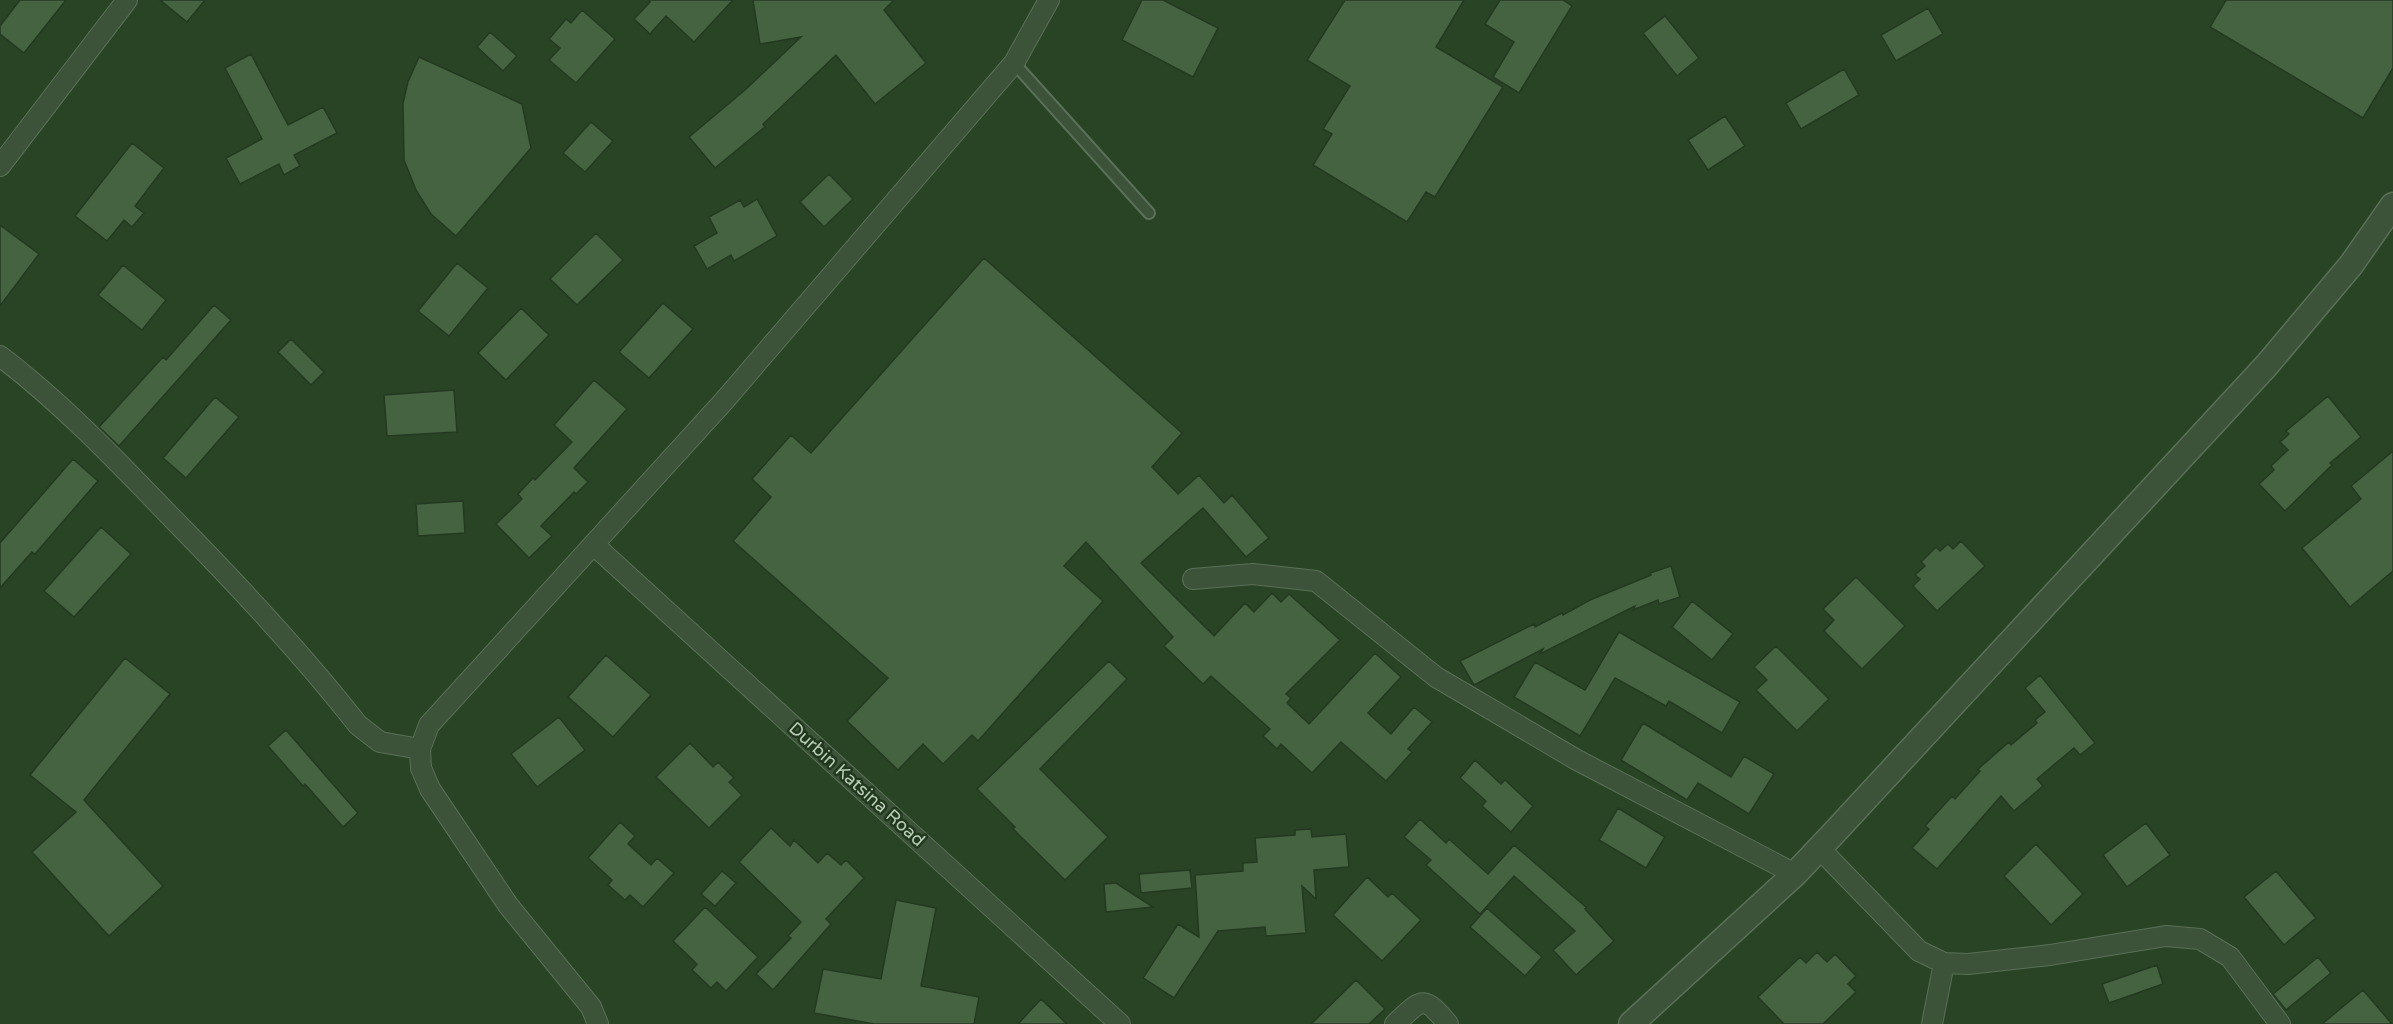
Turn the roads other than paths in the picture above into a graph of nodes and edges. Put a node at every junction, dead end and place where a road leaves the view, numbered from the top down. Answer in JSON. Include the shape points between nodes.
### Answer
{"nodes":[{"id":1,"x":128,"y":0,"type":"edge"},
{"id":2,"x":1049,"y":0,"type":"edge"},
{"id":3,"x":1014,"y":63,"type":"junction"},
{"id":4,"x":0,"y":166,"type":"edge"},
{"id":5,"x":2393,"y":205,"type":"edge"},
{"id":6,"x":1149,"y":213,"type":"dead end"},
{"id":7,"x":0,"y":356,"type":"edge"},
{"id":8,"x":594,"y":545,"type":"junction"},
{"id":9,"x":1193,"y":579,"type":"dead end"},
{"id":10,"x":420,"y":749,"type":"junction"},
{"id":11,"x":1819,"y":848,"type":"junction"},
{"id":12,"x":1795,"y":874,"type":"junction"},
{"id":13,"x":1944,"y":963,"type":"junction"},
{"id":14,"x":598,"y":1024,"type":"edge"},
{"id":15,"x":1120,"y":1024,"type":"edge"},
{"id":16,"x":1395,"y":1024,"type":"edge"},
{"id":17,"x":1448,"y":1024,"type":"edge"},
{"id":18,"x":1631,"y":1024,"type":"edge"},
{"id":19,"x":1932,"y":1024,"type":"edge"},
{"id":20,"x":2280,"y":1024,"type":"edge"}],
"edges":[{"from":1,"to":4,"type":"street"},
{"from":2,"to":3,"type":"street"},
{"from":3,"to":6,"type":"lane"},
{"from":3,"to":8,"type":"street","via":[[724,401]]},
{"from":5,"to":11,"type":"street","via":[[2351,265],[2266,366]]},
{"from":7,"to":10,"type":"street","via":[[115,459],[228,576],[358,725],[380,742]]},
{"from":8,"to":10,"type":"street","via":[[429,725]]},
{"from":8,"to":15,"type":"street","name":"Durbin Katsina Road"},
{"from":9,"to":12,"type":"street","via":[[1253,574],[1316,581],[1436,677],[1577,760]]},
{"from":10,"to":14,"type":"street","via":[[421,768],[430,789],[508,904],[591,1008]]},
{"from":11,"to":12,"type":"street"},
{"from":11,"to":13,"type":"street","via":[[1919,951]]},
{"from":12,"to":18,"type":"street"},
{"from":13,"to":19,"type":"street"},
{"from":13,"to":20,"type":"street","via":[[2050,955],[2166,936],[2200,939],[2230,957]]},
{"from":16,"to":17,"type":"street","via":[[1417,1004],[1425,1003],[1433,1006]]}]}
